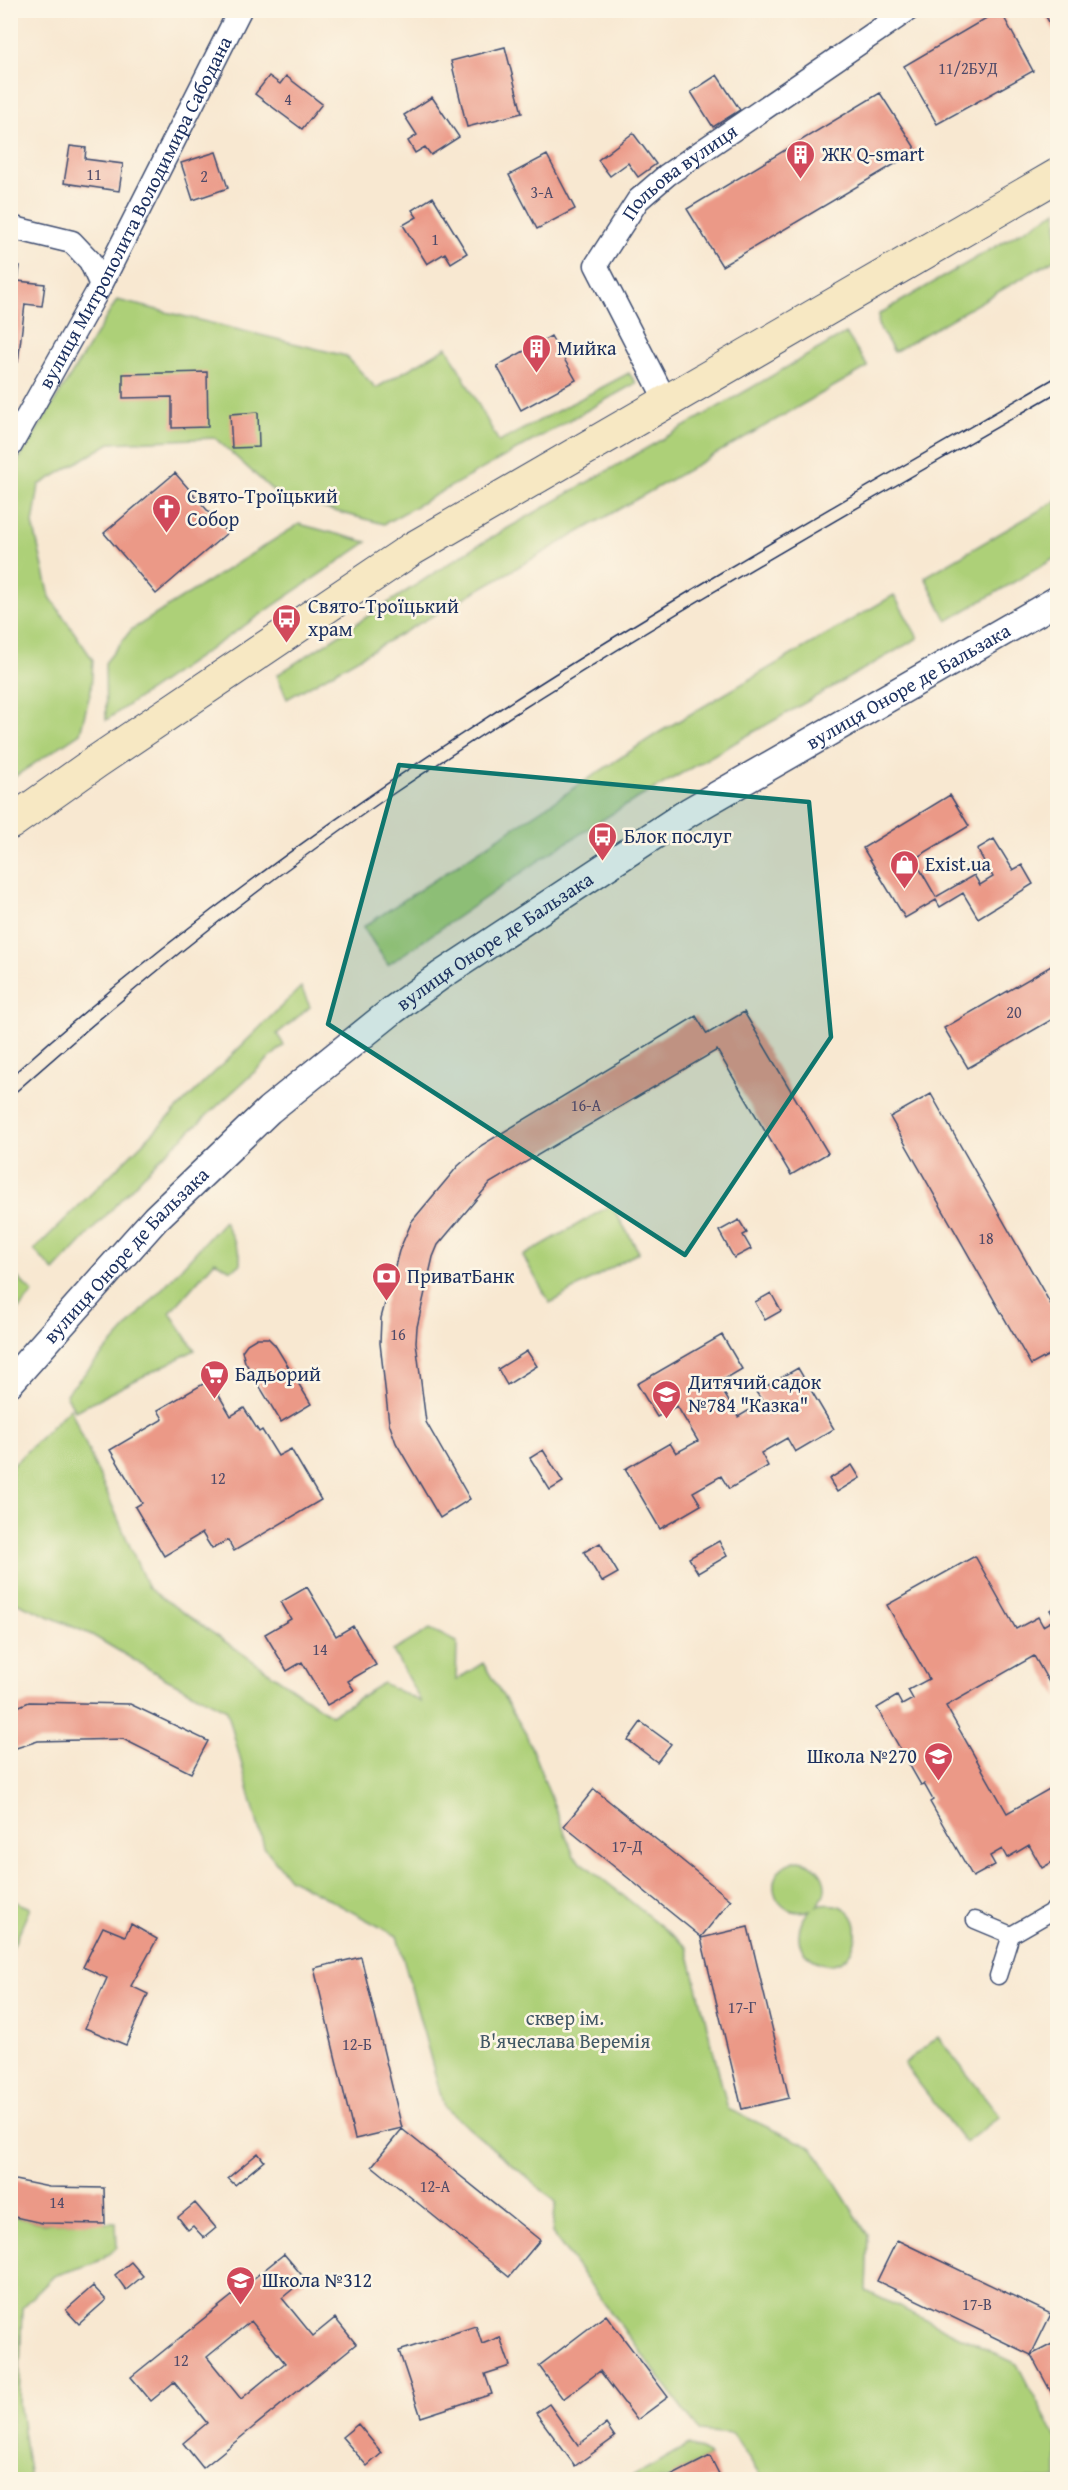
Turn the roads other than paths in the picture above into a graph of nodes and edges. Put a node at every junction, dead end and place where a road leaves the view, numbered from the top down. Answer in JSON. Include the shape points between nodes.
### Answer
{"nodes":[{"id":1,"x":240,"y":10,"type":"edge"},
{"id":2,"x":908,"y":10,"type":"edge"},
{"id":3,"x":1058,"y":175,"type":"edge"},
{"id":4,"x":10,"y":227,"type":"edge"},
{"id":5,"x":101,"y":285,"type":"junction"},
{"id":6,"x":666,"y":401,"type":"junction"},
{"id":7,"x":10,"y":447,"type":"edge"},
{"id":8,"x":1058,"y":600,"type":"edge"},
{"id":9,"x":10,"y":823,"type":"edge"},
{"id":10,"x":10,"y":1382,"type":"edge"},
{"id":11,"x":1058,"y":1908,"type":"edge"},
{"id":12,"x":975,"y":1920,"type":"dead end"},
{"id":13,"x":1011,"y":1935,"type":"junction"},
{"id":14,"x":998,"y":1976,"type":"dead end"}],
"edges":[{"from":1,"to":5,"type":"street","name":"вулиця Митрополита Володимира Сабодана"},
{"from":2,"to":6,"type":"street","name":"Польова вулиця","via":[[667,175],[638,200],[596,265]]},
{"from":3,"to":6,"type":"main road"},
{"from":4,"to":5,"type":"street","via":[[72,242],[90,261]]},
{"from":5,"to":7,"type":"street","name":"вулиця Митрополита Володимира Сабодана"},
{"from":6,"to":9,"type":"main road","via":[[412,549]]},
{"from":8,"to":10,"type":"street","name":"вулиця Оноре де Бальзака","via":[[689,812],[393,1010],[269,1110],[156,1218]]},
{"from":11,"to":13,"type":"street"},
{"from":12,"to":13,"type":"street"},
{"from":13,"to":14,"type":"street"}]}
